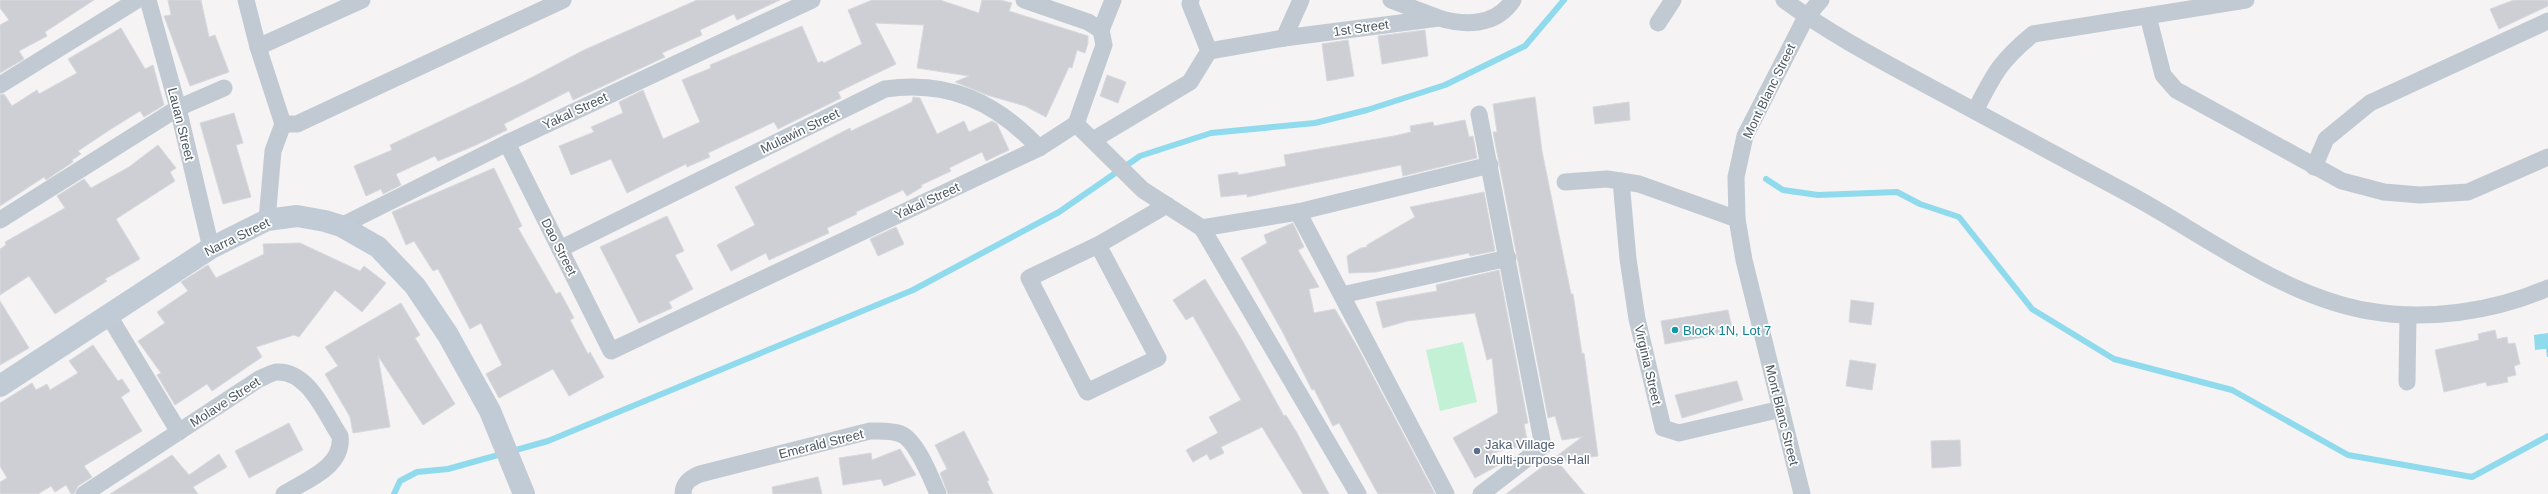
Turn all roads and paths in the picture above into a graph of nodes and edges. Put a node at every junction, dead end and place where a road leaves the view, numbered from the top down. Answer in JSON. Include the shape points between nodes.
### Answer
{"nodes":[{"id":1,"x":137,"y":0,"type":"edge"},
{"id":2,"x":148,"y":0,"type":"edge"},
{"id":3,"x":246,"y":0,"type":"edge"},
{"id":4,"x":362,"y":0,"type":"edge"},
{"id":5,"x":563,"y":0,"type":"edge"},
{"id":6,"x":812,"y":0,"type":"edge"},
{"id":7,"x":1024,"y":0,"type":"edge"},
{"id":8,"x":1113,"y":0,"type":"edge"},
{"id":9,"x":1191,"y":0,"type":"edge"},
{"id":10,"x":1301,"y":0,"type":"edge"},
{"id":11,"x":1391,"y":0,"type":"edge"},
{"id":12,"x":1513,"y":0,"type":"edge"},
{"id":13,"x":1673,"y":0,"type":"edge"},
{"id":14,"x":1784,"y":0,"type":"edge"},
{"id":15,"x":1821,"y":0,"type":"edge"},
{"id":16,"x":2246,"y":0,"type":"edge"},
{"id":17,"x":537,"y":6,"type":"edge"},
{"id":18,"x":2148,"y":16,"type":"junction"},
{"id":19,"x":1806,"y":17,"type":"junction"},
{"id":20,"x":1439,"y":18,"type":"junction"},
{"id":21,"x":2548,"y":21,"type":"edge"},
{"id":22,"x":1658,"y":23,"type":"dead end"},
{"id":23,"x":1101,"y":30,"type":"junction"},
{"id":24,"x":1284,"y":38,"type":"junction"},
{"id":25,"x":258,"y":47,"type":"junction"},
{"id":26,"x":1209,"y":51,"type":"junction"},
{"id":27,"x":0,"y":85,"type":"edge"},
{"id":28,"x":224,"y":88,"type":"dead end"},
{"id":29,"x":178,"y":108,"type":"junction"},
{"id":30,"x":1975,"y":111,"type":"junction"},
{"id":31,"x":1479,"y":114,"type":"dead end"},
{"id":32,"x":283,"y":124,"type":"junction"},
{"id":33,"x":1076,"y":124,"type":"junction"},
{"id":34,"x":1092,"y":140,"type":"junction"},
{"id":35,"x":507,"y":143,"type":"junction"},
{"id":36,"x":1039,"y":148,"type":"junction"},
{"id":37,"x":2548,"y":157,"type":"edge"},
{"id":38,"x":1490,"y":165,"type":"junction"},
{"id":39,"x":2314,"y":167,"type":"junction"},
{"id":40,"x":1622,"y":181,"type":"junction"},
{"id":41,"x":1565,"y":182,"type":"dead end"},
{"id":42,"x":1167,"y":205,"type":"junction"},
{"id":43,"x":1298,"y":212,"type":"junction"},
{"id":44,"x":1737,"y":219,"type":"junction"},
{"id":45,"x":0,"y":220,"type":"edge"},
{"id":46,"x":267,"y":220,"type":"junction"},
{"id":47,"x":341,"y":226,"type":"junction"},
{"id":48,"x":1202,"y":228,"type":"junction"},
{"id":49,"x":1098,"y":245,"type":"junction"},
{"id":50,"x":211,"y":248,"type":"junction"},
{"id":51,"x":560,"y":248,"type":"junction"},
{"id":52,"x":1508,"y":258,"type":"junction"},
{"id":53,"x":2548,"y":288,"type":"edge"},
{"id":54,"x":1342,"y":295,"type":"junction"},
{"id":55,"x":2408,"y":315,"type":"junction"},
{"id":56,"x":109,"y":316,"type":"junction"},
{"id":57,"x":611,"y":352,"type":"joint"},
{"id":58,"x":2407,"y":382,"type":"dead end"},
{"id":59,"x":0,"y":386,"type":"edge"},
{"id":60,"x":1781,"y":409,"type":"junction"},
{"id":61,"x":179,"y":432,"type":"junction"},
{"id":62,"x":520,"y":485,"type":"edge"},
{"id":63,"x":84,"y":494,"type":"edge"},
{"id":64,"x":284,"y":494,"type":"edge"},
{"id":65,"x":683,"y":494,"type":"edge"},
{"id":66,"x":938,"y":494,"type":"edge"},
{"id":67,"x":1358,"y":494,"type":"edge"},
{"id":68,"x":1446,"y":494,"type":"edge"},
{"id":69,"x":1481,"y":494,"type":"edge"},
{"id":70,"x":1802,"y":494,"type":"edge"}],
"edges":[{"from":1,"to":27,"type":"street"},
{"from":2,"to":29,"type":"street","name":"Lauan Street"},
{"from":3,"to":25,"type":"street"},
{"from":4,"to":25,"type":"street"},
{"from":5,"to":17,"type":"street"},
{"from":6,"to":35,"type":"street","name":"Yakal Street"},
{"from":7,"to":23,"type":"street","via":[[1088,22]]},
{"from":8,"to":23,"type":"street"},
{"from":9,"to":26,"type":"street","via":[[1190,4]]},
{"from":10,"to":24,"type":"street"},
{"from":11,"to":20,"type":"street","name":"1st Street"},
{"from":12,"to":20,"type":"street","name":"1st Street","via":[[1505,12],[1494,18],[1458,24]]},
{"from":13,"to":22,"type":"street"},
{"from":14,"to":19,"type":"street"},
{"from":15,"to":19,"type":"street","name":"Mont Blanc Street"},
{"from":16,"to":18,"type":"street"},
{"from":17,"to":32,"type":"street","via":[[297,124]]},
{"from":18,"to":30,"type":"street","via":[[2033,34],[2011,52],[1996,69]]},
{"from":18,"to":39,"type":"street","via":[[2164,75],[2176,90]]},
{"from":19,"to":30,"type":"street","via":[[1853,46]]},
{"from":19,"to":44,"type":"street","name":"Mont Blanc Street","via":[[1745,136],[1736,177]]},
{"from":20,"to":24,"type":"street","name":"1st Street"},
{"from":21,"to":39,"type":"street","via":[[2370,103],[2326,139]]},
{"from":23,"to":33,"type":"street","via":[[1104,45]]},
{"from":24,"to":26,"type":"street","name":"1st Street"},
{"from":25,"to":32,"type":"street"},
{"from":26,"to":34,"type":"street","via":[[1190,82]]},
{"from":28,"to":29,"type":"street"},
{"from":29,"to":45,"type":"street"},
{"from":29,"to":50,"type":"street","name":"Lauan Street"},
{"from":30,"to":55,"type":"street","via":[[2139,200],[2286,285],[2322,299],[2368,311]]},
{"from":31,"to":38,"type":"street"},
{"from":32,"to":46,"type":"street","via":[[273,151]]},
{"from":33,"to":34,"type":"street"},
{"from":33,"to":36,"type":"street","name":"Yakal Street"},
{"from":34,"to":42,"type":"street","via":[[1143,190]]},
{"from":35,"to":47,"type":"street","name":"Yakal Street"},
{"from":35,"to":51,"type":"street","name":"Dao Street"},
{"from":36,"to":51,"type":"street","name":"Mulawin Street","via":[[1017,125],[976,101],[931,87],[885,89]]},
{"from":36,"to":57,"type":"street","name":"Yakal Street"},
{"from":37,"to":39,"type":"street","via":[[2468,192],[2420,195],[2384,192],[2342,181]]},
{"from":38,"to":43,"type":"street"},
{"from":38,"to":52,"type":"street"},
{"from":40,"to":41,"type":"street","via":[[1606,179]]},
{"from":40,"to":44,"type":"street","via":[[1654,189]]},
{"from":40,"to":60,"type":"street","name":"Virginia Street","via":[[1628,259],[1637,319],[1663,428],[1679,433]]},
{"from":42,"to":48,"type":"street"},
{"from":42,"to":49,"type":"street"},
{"from":43,"to":48,"type":"street"},
{"from":43,"to":54,"type":"street"},
{"from":44,"to":60,"type":"street","name":"Mont Blanc Street","via":[[1744,260]]},
{"from":46,"to":47,"type":"street","name":"Narra Street","via":[[298,216]]},
{"from":46,"to":50,"type":"street","name":"Narra Street"},
{"from":47,"to":62,"type":"street","name":"Narra Street","via":[[378,247],[416,286],[448,335],[490,411]]},
{"from":48,"to":67,"type":"street"},
{"from":49,"to":49,"type":"street","via":[[1158,358],[1086,392],[1029,278]]},
{"from":50,"to":56,"type":"street","name":"Narra Street"},
{"from":51,"to":57,"type":"street","name":"Dao Street"},
{"from":52,"to":54,"type":"street"},
{"from":52,"to":69,"type":"street","via":[[1543,446]]},
{"from":53,"to":55,"type":"street","via":[[2529,296],[2468,311]]},
{"from":54,"to":68,"type":"street"},
{"from":55,"to":58,"type":"street"},
{"from":56,"to":59,"type":"street","name":"Narra Street"},
{"from":56,"to":61,"type":"street"},
{"from":60,"to":70,"type":"street","name":"Mont Blanc Street"},
{"from":61,"to":63,"type":"street","name":"Molave Street"},
{"from":61,"to":64,"type":"street","name":"Molave Street","via":[[258,379],[275,372],[295,377],[306,384],[340,436],[341,446],[333,463]]},
{"from":65,"to":66,"type":"street","name":"Emerald Street","via":[[686,483],[700,474],[870,431],[885,430],[902,434],[914,448]]}]}
